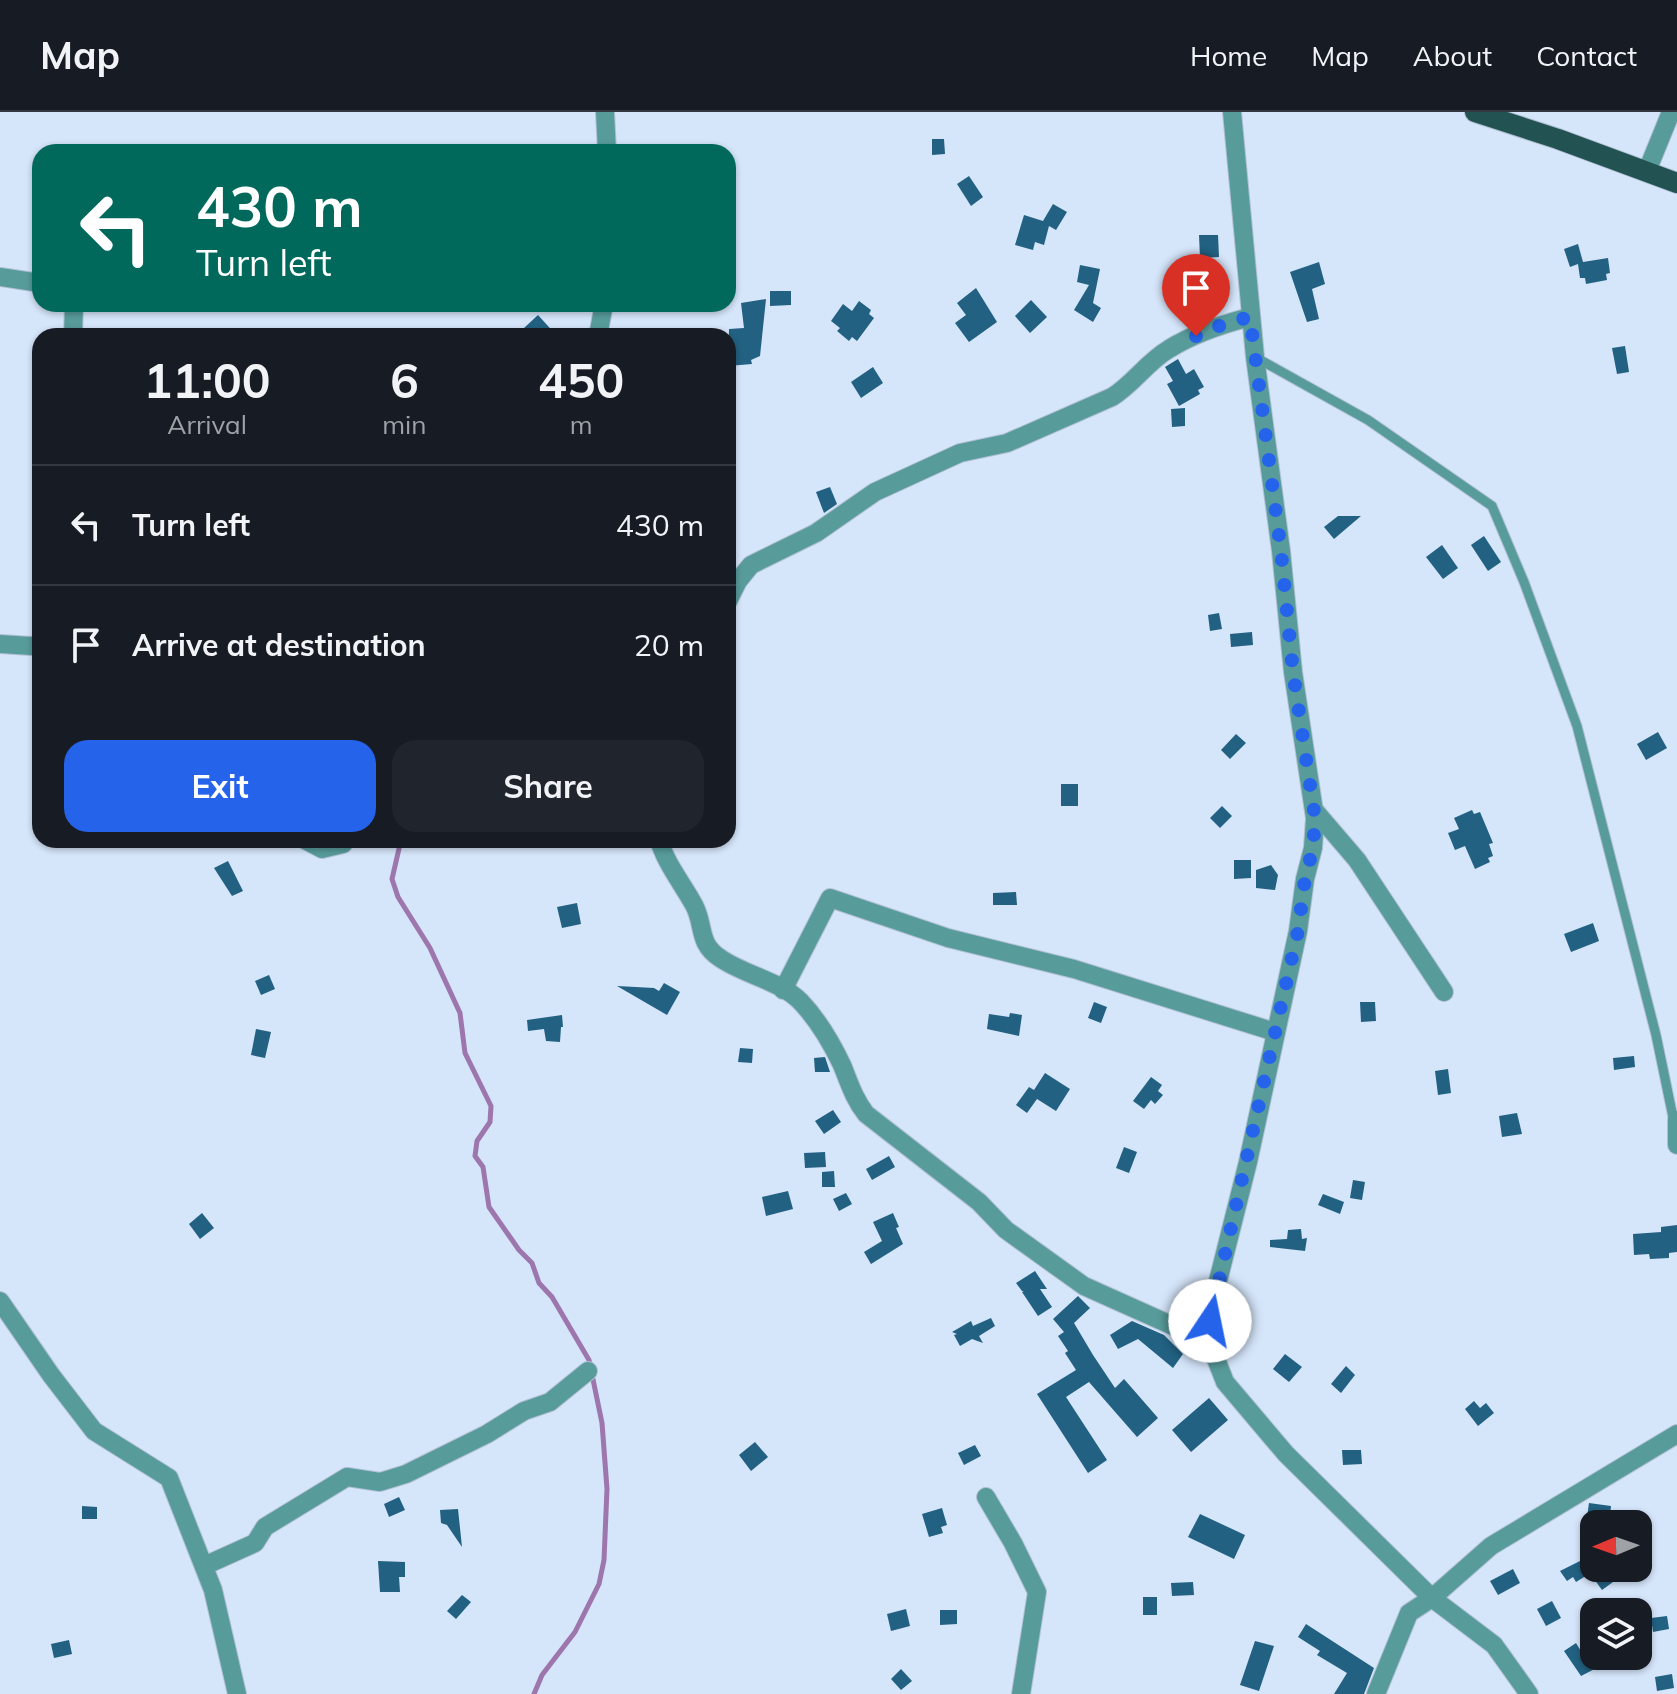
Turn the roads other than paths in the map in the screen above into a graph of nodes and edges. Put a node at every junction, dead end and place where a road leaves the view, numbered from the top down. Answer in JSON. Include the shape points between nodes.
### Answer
{"nodes":[{"id":1,"x":605,"y":112,"type":"edge"},
{"id":2,"x":1232,"y":112,"type":"edge"},
{"id":3,"x":1475,"y":112,"type":"edge"},
{"id":4,"x":1671,"y":112,"type":"edge"},
{"id":5,"x":607,"y":144,"type":"edge"},
{"id":6,"x":1647,"y":171,"type":"junction"},
{"id":7,"x":1677,"y":183,"type":"edge"},
{"id":8,"x":0,"y":277,"type":"edge"},
{"id":9,"x":32,"y":282,"type":"edge"},
{"id":10,"x":1250,"y":317,"type":"junction"},
{"id":11,"x":1255,"y":357,"type":"junction"},
{"id":12,"x":736,"y":585,"type":"edge"},
{"id":13,"x":0,"y":644,"type":"edge"},
{"id":14,"x":32,"y":645,"type":"edge"},
{"id":15,"x":1315,"y":811,"type":"junction"},
{"id":16,"x":663,"y":848,"type":"edge"},
{"id":17,"x":783,"y":990,"type":"junction"},
{"id":18,"x":1444,"y":992,"type":"dead end"},
{"id":19,"x":1275,"y":1032,"type":"junction"},
{"id":20,"x":1676,"y":1123,"type":"edge"},
{"id":21,"x":1677,"y":1145,"type":"edge"},
{"id":22,"x":0,"y":1301,"type":"edge"},
{"id":23,"x":1200,"y":1338,"type":"junction"},
{"id":24,"x":588,"y":1371,"type":"dead end"},
{"id":25,"x":1677,"y":1434,"type":"edge"},
{"id":26,"x":986,"y":1497,"type":"dead end"},
{"id":27,"x":204,"y":1566,"type":"junction"},
{"id":28,"x":1432,"y":1598,"type":"junction"},
{"id":29,"x":237,"y":1694,"type":"edge"},
{"id":30,"x":1021,"y":1694,"type":"edge"},
{"id":31,"x":1376,"y":1694,"type":"edge"},
{"id":32,"x":1529,"y":1694,"type":"edge"}],
"edges":[{"from":1,"to":5,"type":"street"},
{"from":2,"to":10,"type":"street"},
{"from":3,"to":6,"type":"main road"},
{"from":4,"to":6,"type":"street"},
{"from":6,"to":7,"type":"main road"},
{"from":8,"to":9,"type":"street"},
{"from":10,"to":11,"type":"street"},
{"from":10,"to":12,"type":"street","via":[[1169,349],[1112,397],[1007,443],[960,453],[875,492],[816,533],[751,565]]},
{"from":11,"to":15,"type":"street"},
{"from":11,"to":20,"type":"lane","via":[[1368,420],[1492,506],[1577,726]]},
{"from":13,"to":14,"type":"street"},
{"from":15,"to":18,"type":"street","via":[[1357,860]]},
{"from":15,"to":19,"type":"street","via":[[1298,931]]},
{"from":16,"to":17,"type":"street","via":[[700,916],[701,935],[711,952]]},
{"from":17,"to":19,"type":"street","via":[[830,898],[948,938],[1074,969]]},
{"from":17,"to":23,"type":"street","via":[[812,1017],[837,1054],[855,1100],[882,1128],[1084,1286]]},
{"from":19,"to":23,"type":"street","via":[[1210,1321]]},
{"from":20,"to":21,"type":"street"},
{"from":22,"to":27,"type":"street","via":[[94,1431],[169,1478]]},
{"from":23,"to":28,"type":"street","via":[[1233,1392],[1277,1443]]},
{"from":24,"to":27,"type":"street","via":[[550,1402],[406,1474],[380,1482],[347,1477],[265,1527],[255,1543]]},
{"from":25,"to":28,"type":"street","via":[[1491,1546]]},
{"from":26,"to":30,"type":"street","via":[[1037,1592]]},
{"from":27,"to":29,"type":"street"},
{"from":28,"to":31,"type":"street","via":[[1409,1613]]},
{"from":28,"to":32,"type":"street","via":[[1494,1645]]}]}
